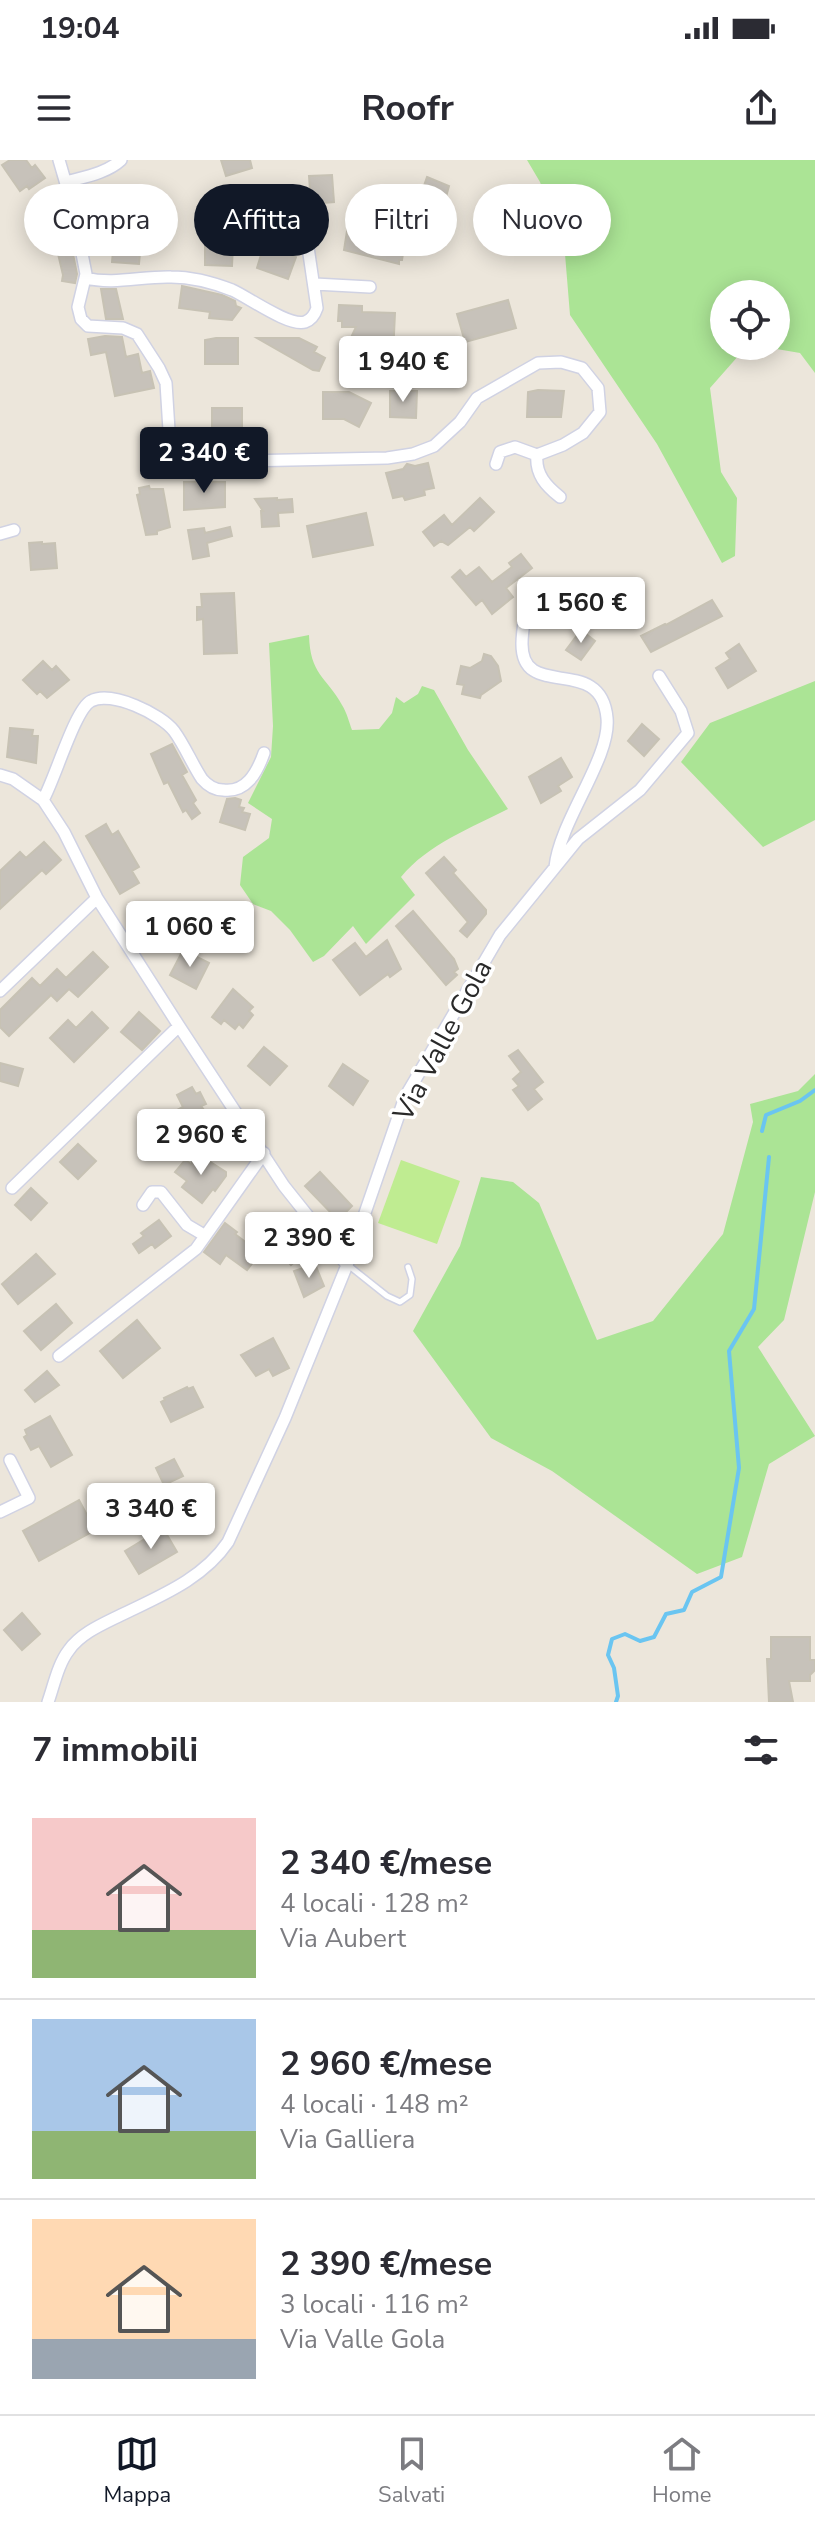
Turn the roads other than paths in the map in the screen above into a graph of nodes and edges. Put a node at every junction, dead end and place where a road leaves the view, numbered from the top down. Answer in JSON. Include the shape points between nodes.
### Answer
{"nodes":[{"id":1,"x":59,"y":160,"type":"edge"},
{"id":2,"x":121,"y":160,"type":"edge"},
{"id":3,"x":66,"y":182,"type":"junction"},
{"id":4,"x":310,"y":256,"type":"edge"},
{"id":5,"x":85,"y":278,"type":"junction"},
{"id":6,"x":315,"y":284,"type":"junction"},
{"id":7,"x":370,"y":287,"type":"dead end"},
{"id":8,"x":537,"y":455,"type":"junction"},
{"id":9,"x":496,"y":464,"type":"dead end"},
{"id":10,"x":560,"y":497,"type":"dead end"},
{"id":11,"x":14,"y":530,"type":"dead end"},
{"id":12,"x":0,"y":534,"type":"edge"},
{"id":13,"x":527,"y":600,"type":"dead end"},
{"id":14,"x":659,"y":676,"type":"dead end"},
{"id":15,"x":264,"y":753,"type":"dead end"},
{"id":16,"x":0,"y":775,"type":"edge"},
{"id":17,"x":43,"y":800,"type":"junction"},
{"id":18,"x":555,"y":868,"type":"junction"},
{"id":19,"x":97,"y":898,"type":"junction"},
{"id":20,"x":0,"y":991,"type":"edge"},
{"id":21,"x":179,"y":1026,"type":"junction"},
{"id":22,"x":264,"y":1153,"type":"junction"},
{"id":23,"x":12,"y":1188,"type":"dead end"},
{"id":24,"x":143,"y":1205,"type":"dead end"},
{"id":25,"x":204,"y":1235,"type":"junction"},
{"id":26,"x":347,"y":1265,"type":"junction"},
{"id":27,"x":408,"y":1267,"type":"dead end"},
{"id":28,"x":59,"y":1356,"type":"dead end"},
{"id":29,"x":10,"y":1460,"type":"dead end"},
{"id":30,"x":0,"y":1512,"type":"edge"},
{"id":31,"x":48,"y":1702,"type":"edge"}],
"edges":[{"from":1,"to":3,"type":"street"},
{"from":2,"to":3,"type":"street"},
{"from":3,"to":5,"type":"street"},
{"from":4,"to":6,"type":"street"},
{"from":5,"to":6,"type":"street","via":[[104,283],[186,278],[231,290],[304,323],[317,308]]},
{"from":5,"to":8,"type":"street","via":[[78,307],[81,319],[88,326],[137,334],[159,368],[166,383],[170,446],[182,460],[413,454],[434,446],[477,398],[538,363],[582,368],[598,388],[600,412],[583,433]]},
{"from":6,"to":7,"type":"street"},
{"from":8,"to":9,"type":"street","via":[[515,447],[500,452]]},
{"from":8,"to":10,"type":"street","via":[[546,485]]},
{"from":11,"to":12,"type":"street"},
{"from":13,"to":18,"type":"street","via":[[522,644],[527,663],[537,674],[581,680],[595,688],[608,721],[604,744],[557,848]]},
{"from":14,"to":18,"type":"street","name":"Via Valle Gola","via":[[688,733],[640,790],[578,839]]},
{"from":15,"to":17,"type":"street","via":[[245,785],[215,790],[172,728],[136,705],[91,701],[79,714]]},
{"from":16,"to":17,"type":"street"},
{"from":17,"to":19,"type":"street"},
{"from":18,"to":26,"type":"street","name":"Via Valle Gola","via":[[500,935],[405,1097]]},
{"from":19,"to":20,"type":"street"},
{"from":19,"to":21,"type":"street"},
{"from":21,"to":22,"type":"street"},
{"from":21,"to":23,"type":"street"},
{"from":22,"to":25,"type":"street"},
{"from":22,"to":26,"type":"street"},
{"from":24,"to":25,"type":"street","via":[[152,1192],[161,1192],[187,1225]]},
{"from":25,"to":28,"type":"street","via":[[196,1249]]},
{"from":26,"to":27,"type":"lane","via":[[400,1302],[410,1295]]},
{"from":26,"to":31,"type":"street","name":"Via Valle Gola","via":[[228,1542],[215,1561],[174,1589],[97,1626],[69,1648]]},
{"from":29,"to":30,"type":"street","via":[[29,1498]]}]}
